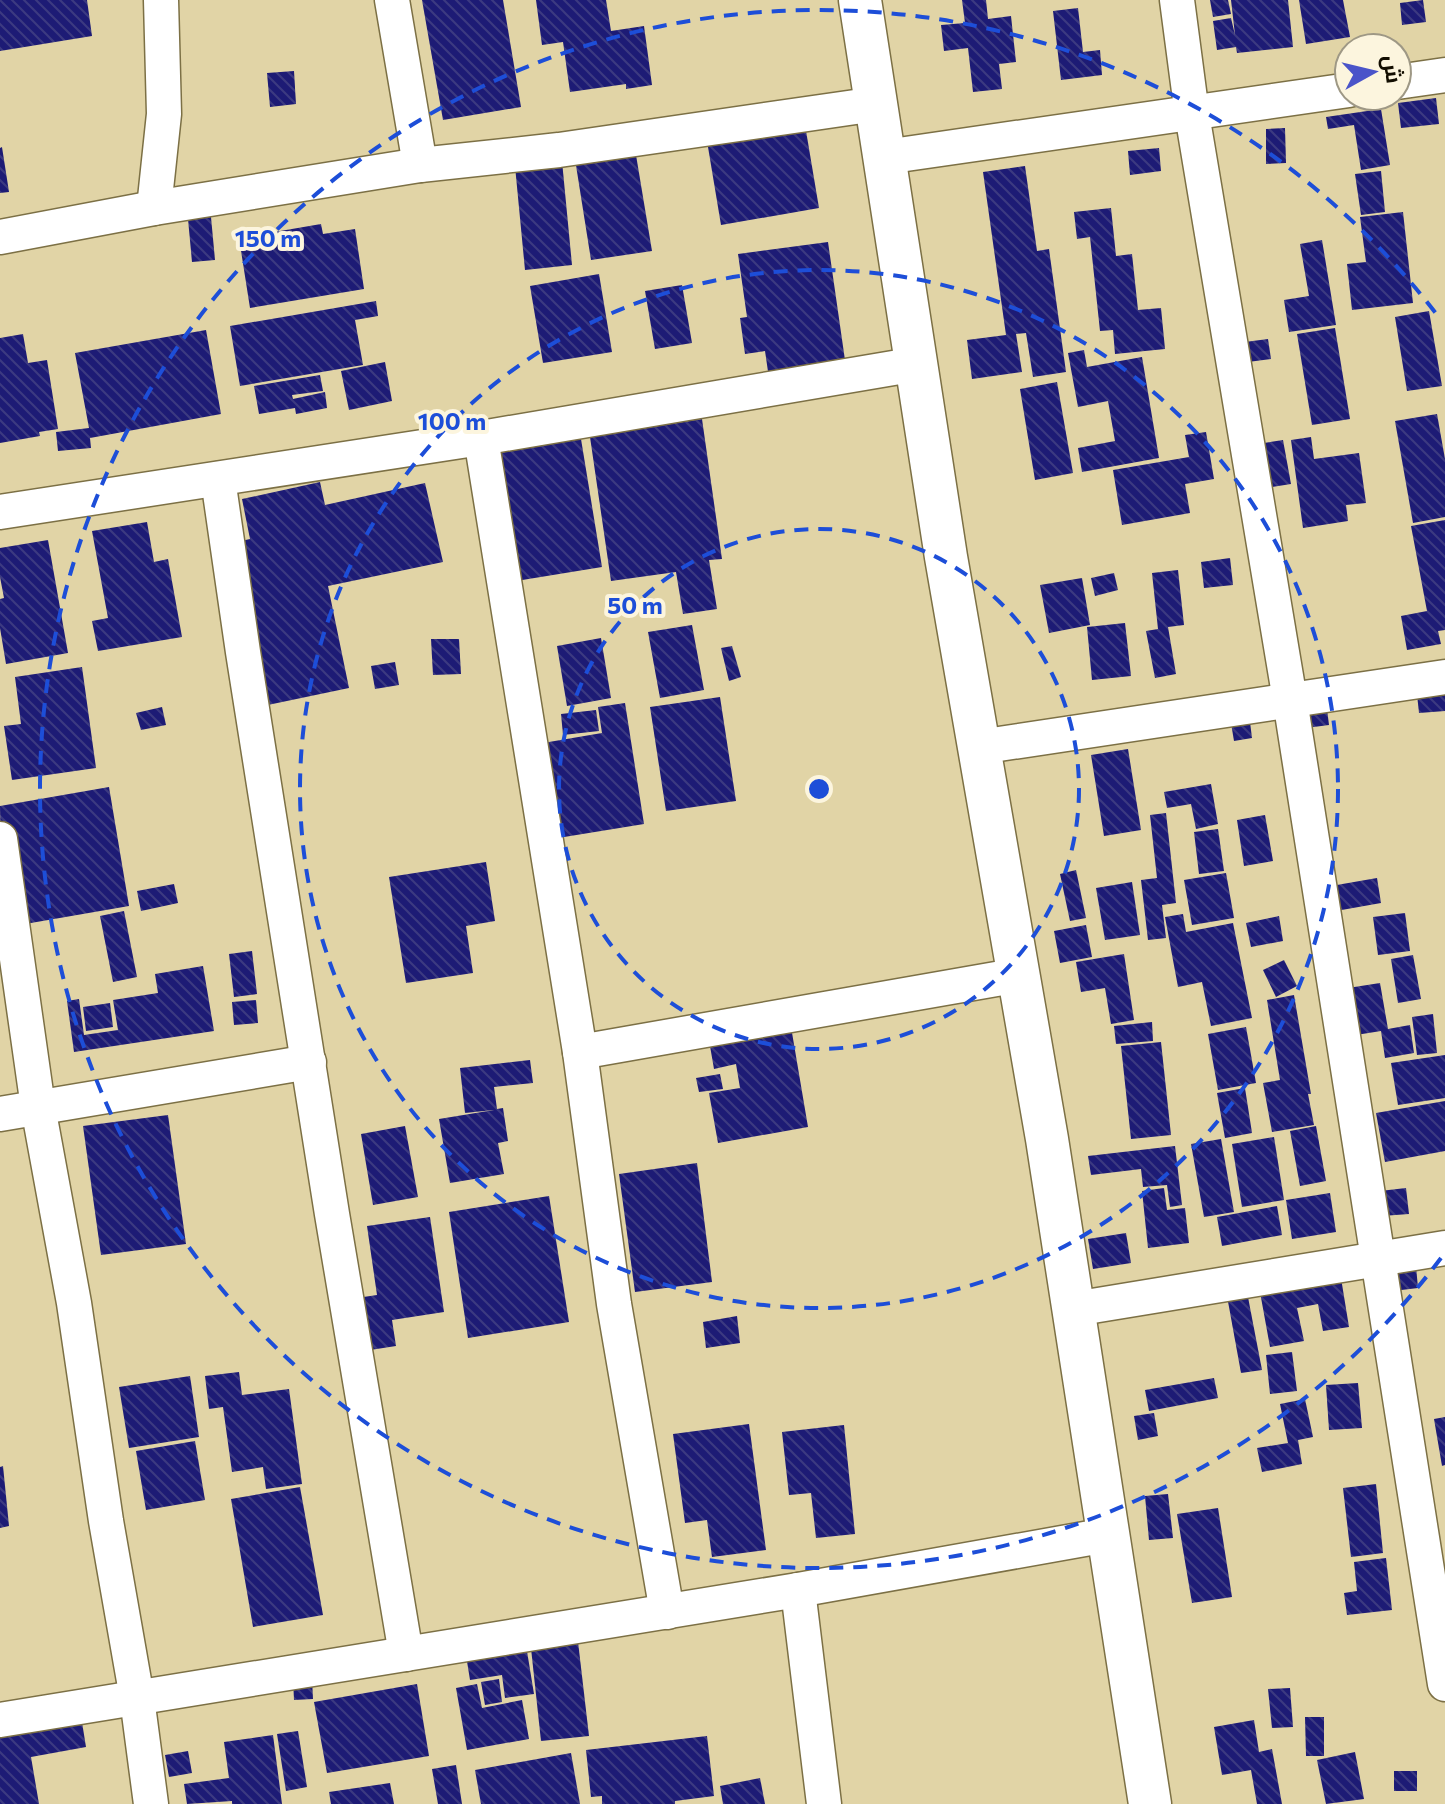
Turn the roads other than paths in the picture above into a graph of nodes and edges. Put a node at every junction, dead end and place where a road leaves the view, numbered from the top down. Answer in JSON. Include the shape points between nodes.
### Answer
{"nodes":[{"id":1,"x":161,"y":0,"type":"edge"},
{"id":2,"x":392,"y":0,"type":"edge"},
{"id":3,"x":860,"y":0,"type":"edge"},
{"id":4,"x":1177,"y":0,"type":"edge"},
{"id":5,"x":1445,"y":75,"type":"edge"},
{"id":6,"x":1413,"y":80,"type":"edge"},
{"id":7,"x":1333,"y":92,"type":"edge"},
{"id":8,"x":876,"y":104,"type":"junction"},
{"id":9,"x":1192,"y":114,"type":"junction"},
{"id":10,"x":885,"y":157,"type":"junction"},
{"id":11,"x":420,"y":165,"type":"junction"},
{"id":12,"x":154,"y":208,"type":"junction"},
{"id":13,"x":0,"y":237,"type":"edge"},
{"id":14,"x":917,"y":364,"type":"junction"},
{"id":15,"x":481,"y":438,"type":"junction"},
{"id":16,"x":218,"y":479,"type":"junction"},
{"id":17,"x":0,"y":512,"type":"edge"},
{"id":18,"x":1445,"y":677,"type":"edge"},
{"id":19,"x":1290,"y":700,"type":"junction"},
{"id":20,"x":979,"y":747,"type":"junction"},
{"id":21,"x":0,"y":839,"type":"edge"},
{"id":22,"x":1019,"y":975,"type":"junction"},
{"id":23,"x":580,"y":1052,"type":"junction"},
{"id":24,"x":309,"y":1062,"type":"junction"},
{"id":25,"x":38,"y":1107,"type":"junction"},
{"id":26,"x":0,"y":1114,"type":"edge"},
{"id":27,"x":1445,"y":1248,"type":"edge"},
{"id":28,"x":1376,"y":1259,"type":"junction"},
{"id":29,"x":1074,"y":1309,"type":"junction"},
{"id":30,"x":1107,"y":1535,"type":"junction"},
{"id":31,"x":798,"y":1590,"type":"junction"},
{"id":32,"x":667,"y":1612,"type":"junction"},
{"id":33,"x":406,"y":1654,"type":"junction"},
{"id":34,"x":1445,"y":1684,"type":"edge"},
{"id":35,"x":137,"y":1698,"type":"junction"},
{"id":36,"x":0,"y":1720,"type":"edge"},
{"id":37,"x":151,"y":1804,"type":"edge"},
{"id":38,"x":824,"y":1804,"type":"edge"},
{"id":39,"x":1150,"y":1804,"type":"edge"}],
"edges":[{"from":1,"to":12,"type":"street","via":[[164,114]]},
{"from":2,"to":11,"type":"street"},
{"from":3,"to":8,"type":"street"},
{"from":4,"to":9,"type":"street"},
{"from":5,"to":6,"type":"street"},
{"from":7,"to":9,"type":"street"},
{"from":8,"to":10,"type":"street"},
{"from":8,"to":11,"type":"street"},
{"from":9,"to":10,"type":"street"},
{"from":9,"to":19,"type":"street"},
{"from":10,"to":14,"type":"street"},
{"from":11,"to":12,"type":"street"},
{"from":12,"to":13,"type":"street"},
{"from":14,"to":15,"type":"street"},
{"from":14,"to":20,"type":"street"},
{"from":15,"to":16,"type":"street"},
{"from":15,"to":23,"type":"street"},
{"from":16,"to":17,"type":"street"},
{"from":16,"to":24,"type":"street"},
{"from":18,"to":19,"type":"street"},
{"from":19,"to":20,"type":"street"},
{"from":19,"to":28,"type":"street"},
{"from":20,"to":22,"type":"street"},
{"from":21,"to":25,"type":"street"},
{"from":22,"to":23,"type":"street"},
{"from":22,"to":29,"type":"street"},
{"from":23,"to":32,"type":"street","via":[[614,1304]]},
{"from":24,"to":25,"type":"street"},
{"from":24,"to":33,"type":"street"},
{"from":25,"to":26,"type":"street"},
{"from":25,"to":35,"type":"street"},
{"from":27,"to":28,"type":"street"},
{"from":28,"to":29,"type":"street"},
{"from":28,"to":34,"type":"street"},
{"from":29,"to":30,"type":"street"},
{"from":30,"to":31,"type":"street"},
{"from":30,"to":39,"type":"street"},
{"from":31,"to":32,"type":"street"},
{"from":31,"to":38,"type":"street"},
{"from":32,"to":33,"type":"street"},
{"from":33,"to":35,"type":"street"},
{"from":35,"to":36,"type":"street"},
{"from":35,"to":37,"type":"street"}]}
